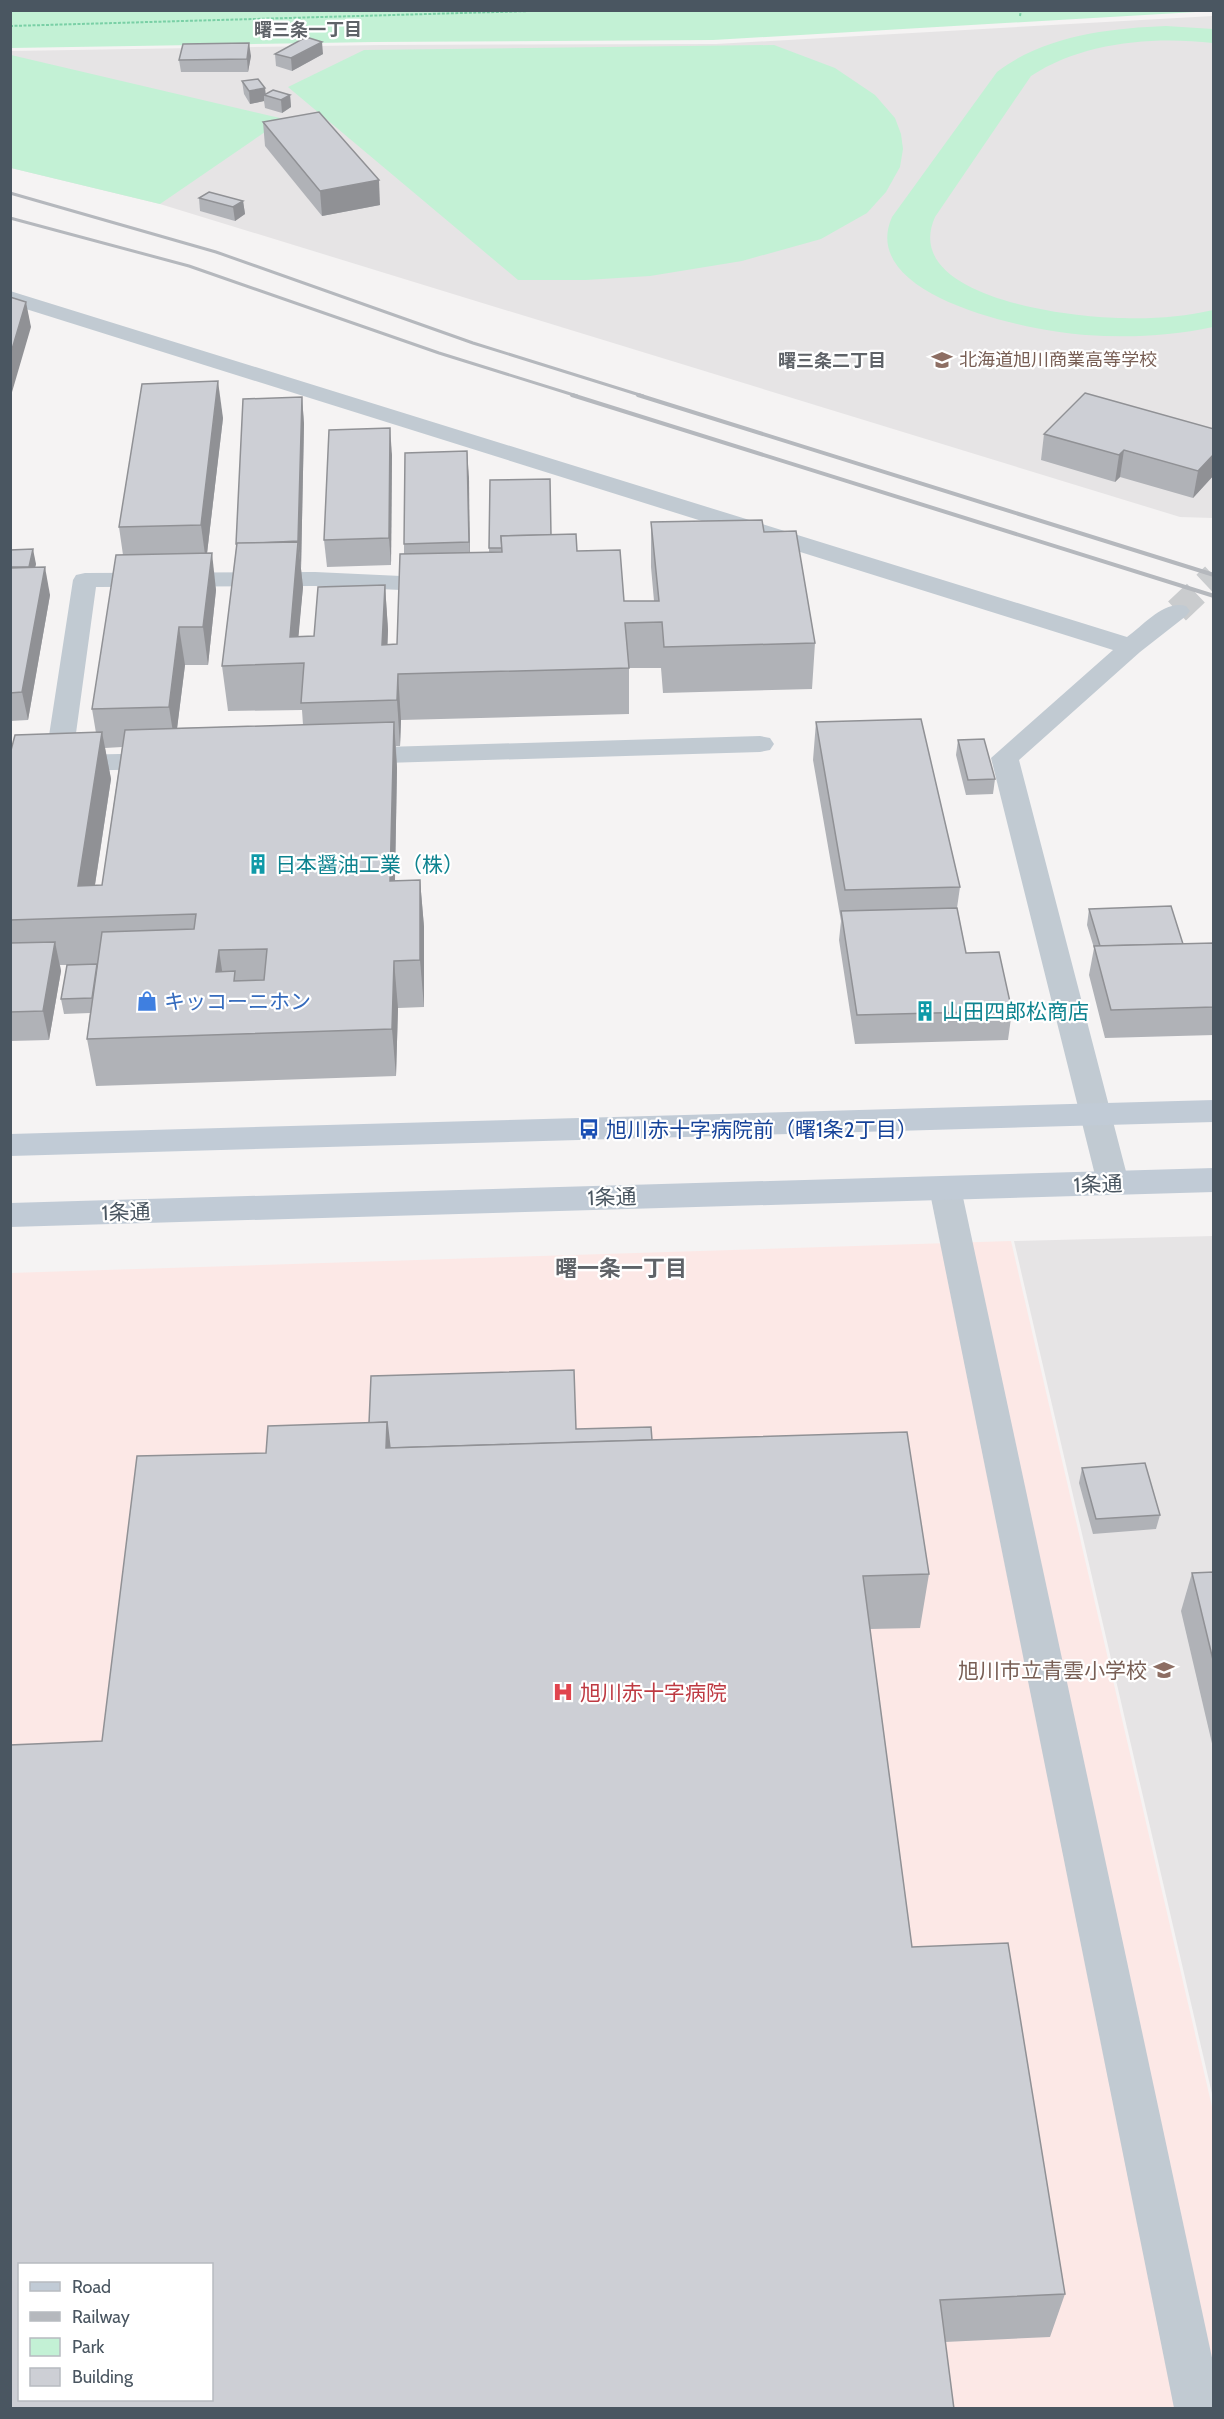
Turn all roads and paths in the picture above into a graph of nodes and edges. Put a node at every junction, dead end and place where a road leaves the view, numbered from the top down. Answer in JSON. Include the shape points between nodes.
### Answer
{"nodes":[{"id":1,"x":566,"y":10,"type":"edge"},
{"id":2,"x":1021,"y":10,"type":"edge"},
{"id":3,"x":1020,"y":16,"type":"dead end"},
{"id":4,"x":10,"y":26,"type":"edge"},
{"id":5,"x":10,"y":297,"type":"edge"},
{"id":6,"x":464,"y":586,"type":"edge"},
{"id":7,"x":1177,"y":611,"type":"tunnel mouth"},
{"id":8,"x":1131,"y":647,"type":"junction"},
{"id":9,"x":760,"y":744,"type":"dead end"},
{"id":10,"x":320,"y":757,"type":"edge"},
{"id":11,"x":189,"y":760,"type":"edge"},
{"id":12,"x":10,"y":764,"type":"edge"},
{"id":13,"x":58,"y":764,"type":"junction"},
{"id":14,"x":1214,"y":1111,"type":"edge"},
{"id":15,"x":1096,"y":1115,"type":"junction"},
{"id":16,"x":10,"y":1145,"type":"edge"},
{"id":17,"x":1214,"y":1180,"type":"edge"},
{"id":18,"x":1113,"y":1183,"type":"junction"},
{"id":19,"x":945,"y":1188,"type":"junction"},
{"id":20,"x":10,"y":1215,"type":"edge"},
{"id":21,"x":1198,"y":2409,"type":"edge"}],
"edges":[{"from":1,"to":4,"type":"path"},
{"from":2,"to":3,"type":"path"},
{"from":5,"to":8,"type":"street"},
{"from":6,"to":13,"type":"street","via":[[315,579],[85,580]]},
{"from":7,"to":8,"type":"street"},
{"from":8,"to":15,"type":"street","via":[[1005,758]]},
{"from":9,"to":10,"type":"street"},
{"from":11,"to":13,"type":"street"},
{"from":12,"to":13,"type":"street"},
{"from":14,"to":15,"type":"street"},
{"from":15,"to":16,"type":"street"},
{"from":15,"to":18,"type":"street"},
{"from":17,"to":18,"type":"street","name":"1条通"},
{"from":18,"to":19,"type":"street","name":"1条通"},
{"from":19,"to":20,"type":"street","name":"1条通"},
{"from":19,"to":21,"type":"street"}]}
